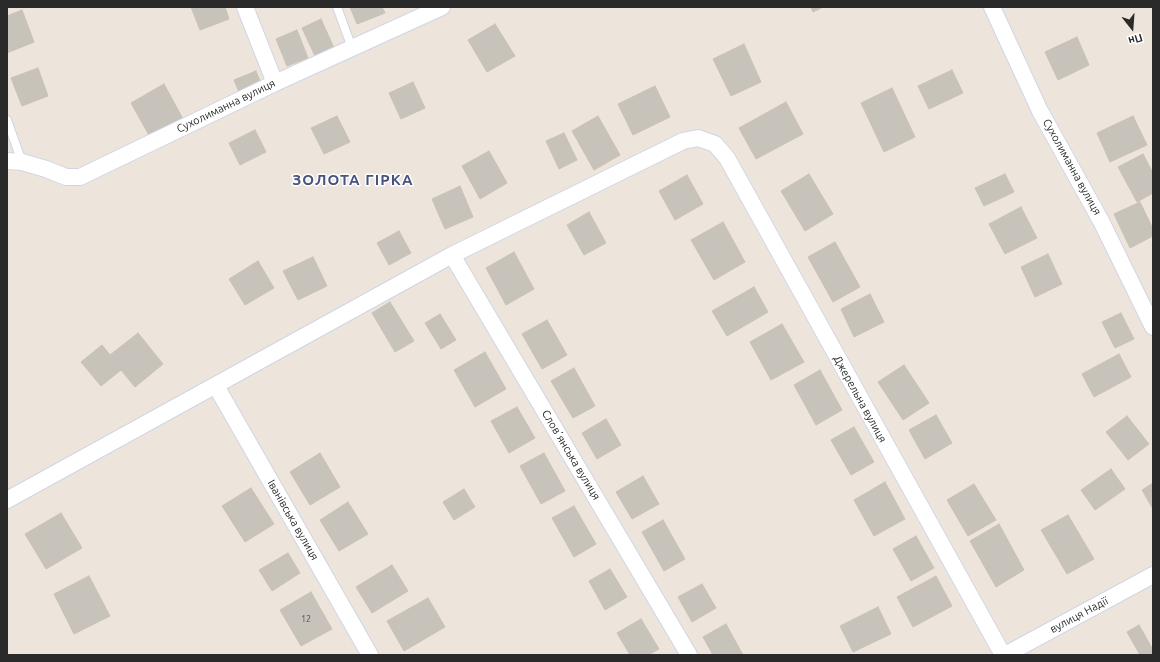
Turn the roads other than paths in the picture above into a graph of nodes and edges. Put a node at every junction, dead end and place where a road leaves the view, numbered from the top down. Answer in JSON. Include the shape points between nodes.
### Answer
{"nodes":[{"id":1,"x":245,"y":7,"type":"edge"},
{"id":2,"x":337,"y":7,"type":"edge"},
{"id":3,"x":442,"y":7,"type":"edge"},
{"id":4,"x":992,"y":7,"type":"edge"},
{"id":5,"x":352,"y":48,"type":"junction"},
{"id":6,"x":275,"y":83,"type":"junction"},
{"id":7,"x":7,"y":120,"type":"edge"},
{"id":8,"x":14,"y":161,"type":"edge"},
{"id":9,"x":452,"y":254,"type":"junction"},
{"id":10,"x":1153,"y":327,"type":"edge"},
{"id":11,"x":216,"y":386,"type":"junction"},
{"id":12,"x":7,"y":500,"type":"edge"},
{"id":13,"x":1153,"y":576,"type":"edge"},
{"id":14,"x":370,"y":655,"type":"edge"},
{"id":15,"x":689,"y":655,"type":"edge"},
{"id":16,"x":1004,"y":655,"type":"edge"}],
"edges":[{"from":1,"to":6,"type":"street"},
{"from":2,"to":5,"type":"lane"},
{"from":3,"to":5,"type":"street","name":"Сухолиманна вулиця"},
{"from":4,"to":10,"type":"street","name":"Сухолиманна вулиця","via":[[1040,111],[1101,221]]},
{"from":5,"to":6,"type":"street","name":"Сухолиманна вулиця"},
{"from":6,"to":8,"type":"street","name":"Сухолиманна вулиця","via":[[80,177],[66,177]]},
{"from":7,"to":8,"type":"lane"},
{"from":9,"to":11,"type":"street"},
{"from":9,"to":15,"type":"street","name":"Словʼянська вулиця"},
{"from":9,"to":16,"type":"street","name":"Джерельна вулиця","via":[[683,141],[698,138],[715,144],[727,158]]},
{"from":11,"to":12,"type":"street"},
{"from":11,"to":14,"type":"street","name":"Іванівська вулиця"},
{"from":13,"to":16,"type":"street","name":"вулиця Надії"}]}
